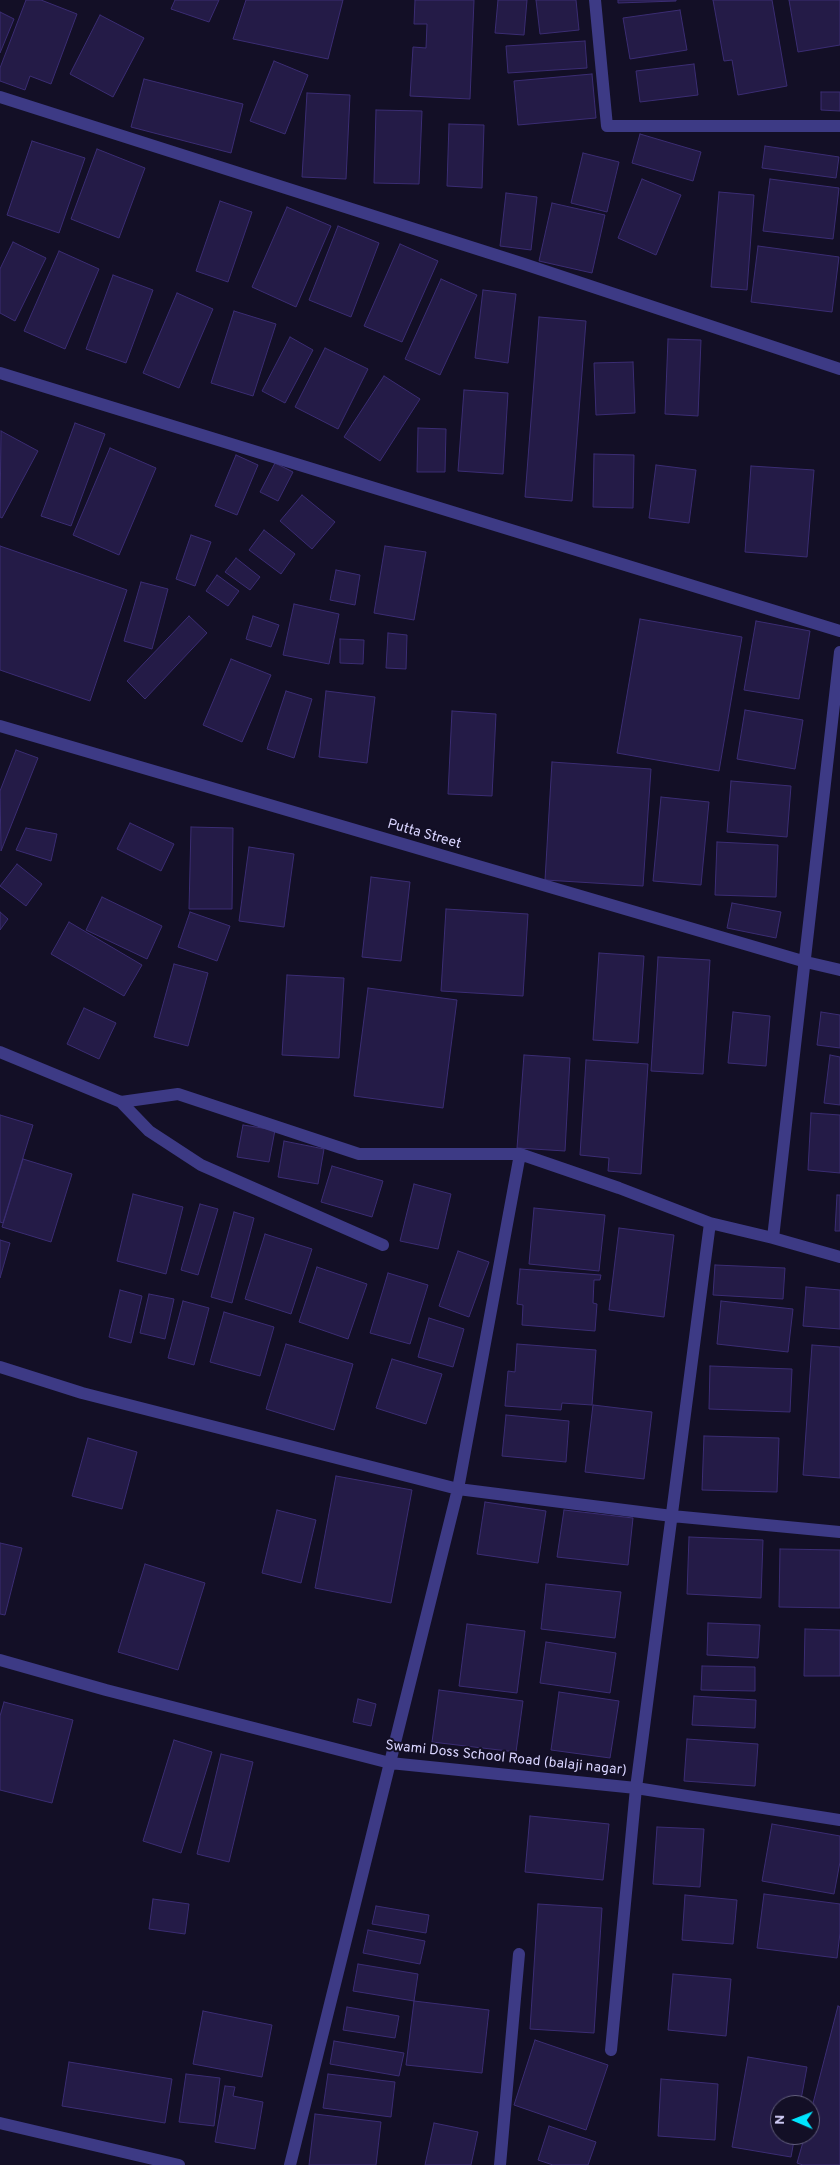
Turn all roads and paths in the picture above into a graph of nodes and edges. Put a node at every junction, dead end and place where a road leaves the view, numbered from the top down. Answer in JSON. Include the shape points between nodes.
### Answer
{"nodes":[{"id":1,"x":595,"y":0,"type":"edge"},
{"id":2,"x":0,"y":97,"type":"edge"},
{"id":3,"x":840,"y":126,"type":"edge"},
{"id":4,"x":840,"y":369,"type":"edge"},
{"id":5,"x":0,"y":373,"type":"edge"},
{"id":6,"x":840,"y":631,"type":"edge"},
{"id":7,"x":840,"y":652,"type":"edge"},
{"id":8,"x":0,"y":726,"type":"edge"},
{"id":9,"x":806,"y":962,"type":"junction"},
{"id":10,"x":840,"y":970,"type":"edge"},
{"id":11,"x":0,"y":1052,"type":"edge"},
{"id":12,"x":121,"y":1102,"type":"junction"},
{"id":13,"x":520,"y":1154,"type":"junction"},
{"id":14,"x":710,"y":1223,"type":"junction"},
{"id":15,"x":773,"y":1238,"type":"junction"},
{"id":16,"x":383,"y":1245,"type":"dead end"},
{"id":17,"x":840,"y":1257,"type":"edge"},
{"id":18,"x":0,"y":1367,"type":"edge"},
{"id":19,"x":458,"y":1489,"type":"junction"},
{"id":20,"x":672,"y":1516,"type":"junction"},
{"id":21,"x":840,"y":1532,"type":"edge"},
{"id":22,"x":0,"y":1660,"type":"edge"},
{"id":23,"x":390,"y":1763,"type":"junction"},
{"id":24,"x":636,"y":1788,"type":"junction"},
{"id":25,"x":840,"y":1820,"type":"edge"},
{"id":26,"x":519,"y":1954,"type":"dead end"},
{"id":27,"x":611,"y":2050,"type":"dead end"},
{"id":28,"x":0,"y":2123,"type":"edge"},
{"id":29,"x":179,"y":2165,"type":"edge"},
{"id":30,"x":290,"y":2165,"type":"edge"},
{"id":31,"x":500,"y":2165,"type":"edge"}],
"edges":[{"from":1,"to":3,"type":"street","via":[[606,126]]},
{"from":2,"to":4,"type":"street","via":[[521,263]]},
{"from":5,"to":6,"type":"street"},
{"from":7,"to":9,"type":"street"},
{"from":8,"to":9,"type":"street","name":"Putta Street"},
{"from":9,"to":10,"type":"street","name":"Putta Street"},
{"from":9,"to":15,"type":"street"},
{"from":11,"to":12,"type":"street"},
{"from":12,"to":13,"type":"street","via":[[178,1094],[359,1154]]},
{"from":12,"to":16,"type":"street","via":[[148,1131],[201,1165]]},
{"from":13,"to":14,"type":"street"},
{"from":13,"to":19,"type":"street"},
{"from":14,"to":15,"type":"street"},
{"from":14,"to":20,"type":"street"},
{"from":15,"to":17,"type":"street"},
{"from":18,"to":19,"type":"street","via":[[82,1393]]},
{"from":19,"to":20,"type":"street"},
{"from":19,"to":23,"type":"street"},
{"from":20,"to":21,"type":"street"},
{"from":20,"to":24,"type":"street"},
{"from":22,"to":23,"type":"street","name":"Swami Doss School Road (balaji nagar)"},
{"from":23,"to":24,"type":"street","name":"Swami Doss School Road (balaji nagar)"},
{"from":23,"to":30,"type":"street"},
{"from":24,"to":25,"type":"street","name":"Swami Doss School Road (balaji nagar)"},
{"from":24,"to":27,"type":"street"},
{"from":26,"to":31,"type":"street"},
{"from":28,"to":29,"type":"street"}]}
